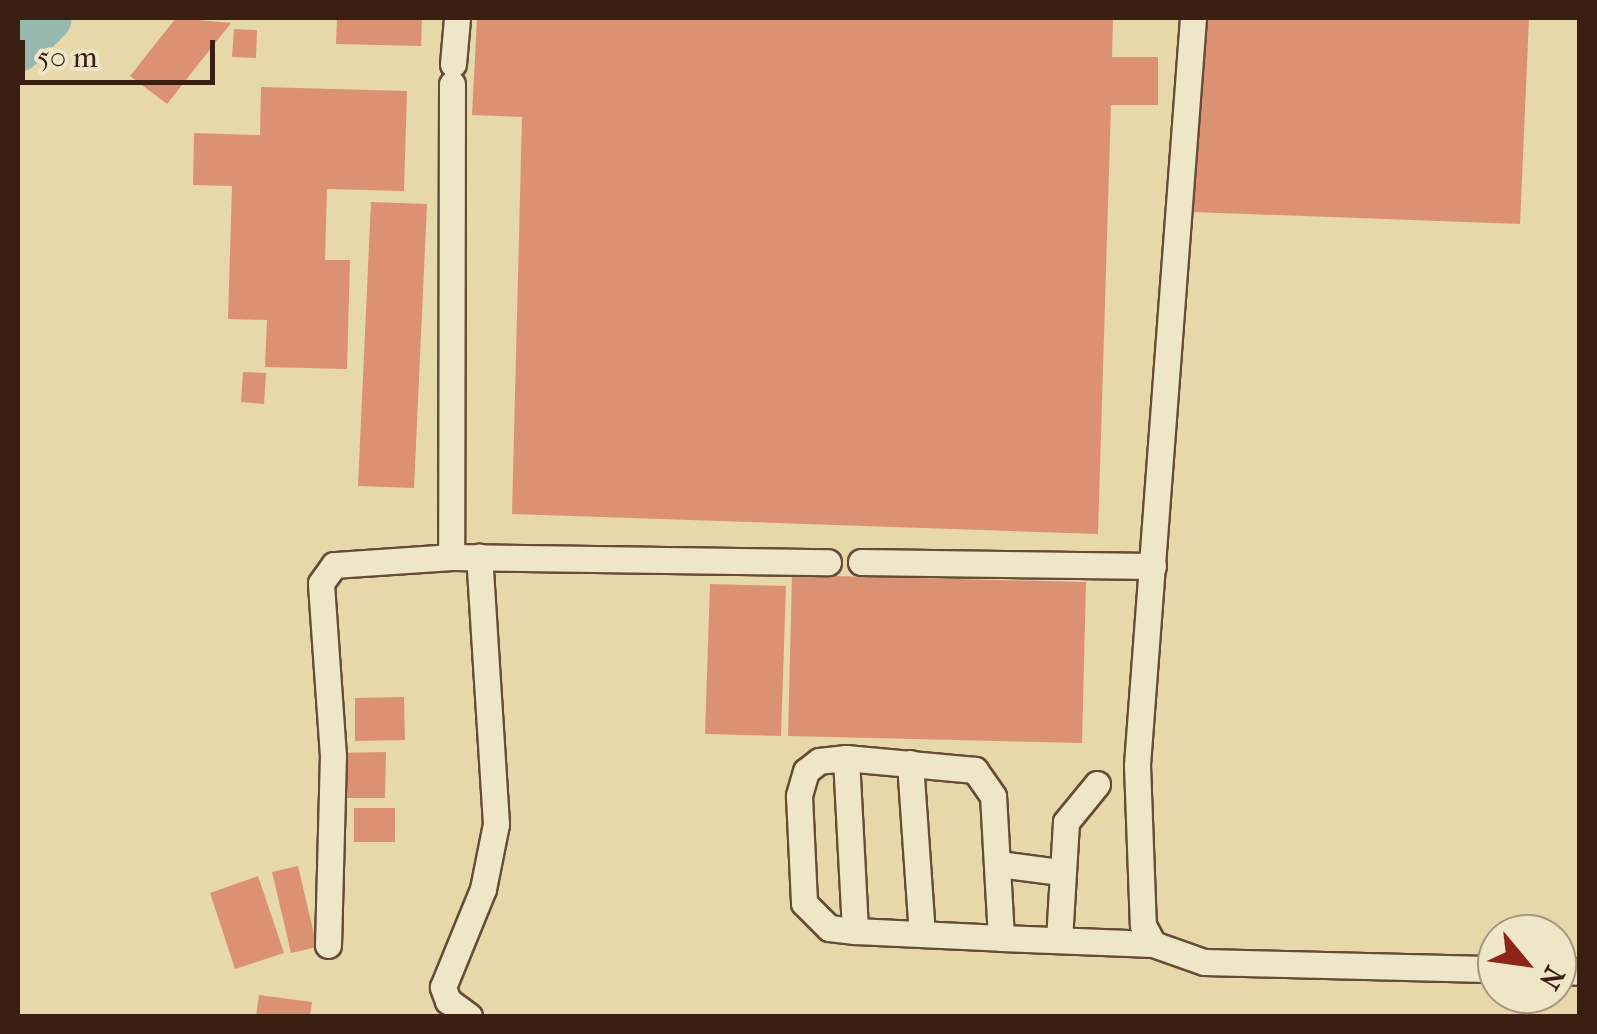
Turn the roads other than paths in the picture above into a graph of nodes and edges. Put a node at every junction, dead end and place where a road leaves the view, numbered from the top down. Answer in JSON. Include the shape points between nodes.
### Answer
{"nodes":[{"id":1,"x":457,"y":18,"type":"edge"},
{"id":2,"x":1193,"y":18,"type":"edge"},
{"id":3,"x":451,"y":557,"type":"junction"},
{"id":4,"x":480,"y":557,"type":"junction"},
{"id":5,"x":828,"y":562,"type":"dead end"},
{"id":6,"x":861,"y":562,"type":"dead end"},
{"id":7,"x":1153,"y":566,"type":"junction"},
{"id":8,"x":846,"y":758,"type":"junction"},
{"id":9,"x":910,"y":762,"type":"junction"},
{"id":10,"x":1097,"y":784,"type":"dead end"},
{"id":11,"x":999,"y":864,"type":"junction"},
{"id":12,"x":1060,"y":872,"type":"junction"},
{"id":13,"x":855,"y":931,"type":"junction"},
{"id":14,"x":922,"y":934,"type":"junction"},
{"id":15,"x":1001,"y":938,"type":"junction"},
{"id":16,"x":1060,"y":940,"type":"junction"},
{"id":17,"x":1153,"y":944,"type":"junction"},
{"id":18,"x":328,"y":945,"type":"dead end"},
{"id":19,"x":1477,"y":969,"type":"edge"},
{"id":20,"x":469,"y":1016,"type":"edge"}],
"edges":[{"from":1,"to":3,"type":"lane"},
{"from":2,"to":7,"type":"lane"},
{"from":3,"to":4,"type":"lane"},
{"from":3,"to":18,"type":"lane","via":[[334,565],[321,583],[333,742]]},
{"from":4,"to":5,"type":"lane"},
{"from":4,"to":20,"type":"lane","via":[[496,824],[483,889],[443,987],[448,1001]]},
{"from":6,"to":7,"type":"lane"},
{"from":7,"to":17,"type":"lane","via":[[1137,764],[1143,925]]},
{"from":8,"to":9,"type":"lane"},
{"from":8,"to":13,"type":"lane"},
{"from":8,"to":13,"type":"lane","via":[[819,761],[806,771],[800,814],[804,903],[829,928]]},
{"from":9,"to":11,"type":"lane","via":[[975,770],[986,781]]},
{"from":9,"to":14,"type":"lane"},
{"from":10,"to":12,"type":"lane","via":[[1066,822]]},
{"from":11,"to":12,"type":"lane"},
{"from":11,"to":15,"type":"lane"},
{"from":12,"to":16,"type":"lane"},
{"from":13,"to":14,"type":"lane"},
{"from":14,"to":15,"type":"lane"},
{"from":15,"to":16,"type":"lane"},
{"from":16,"to":17,"type":"lane"},
{"from":17,"to":19,"type":"lane","via":[[1204,962]]}]}
